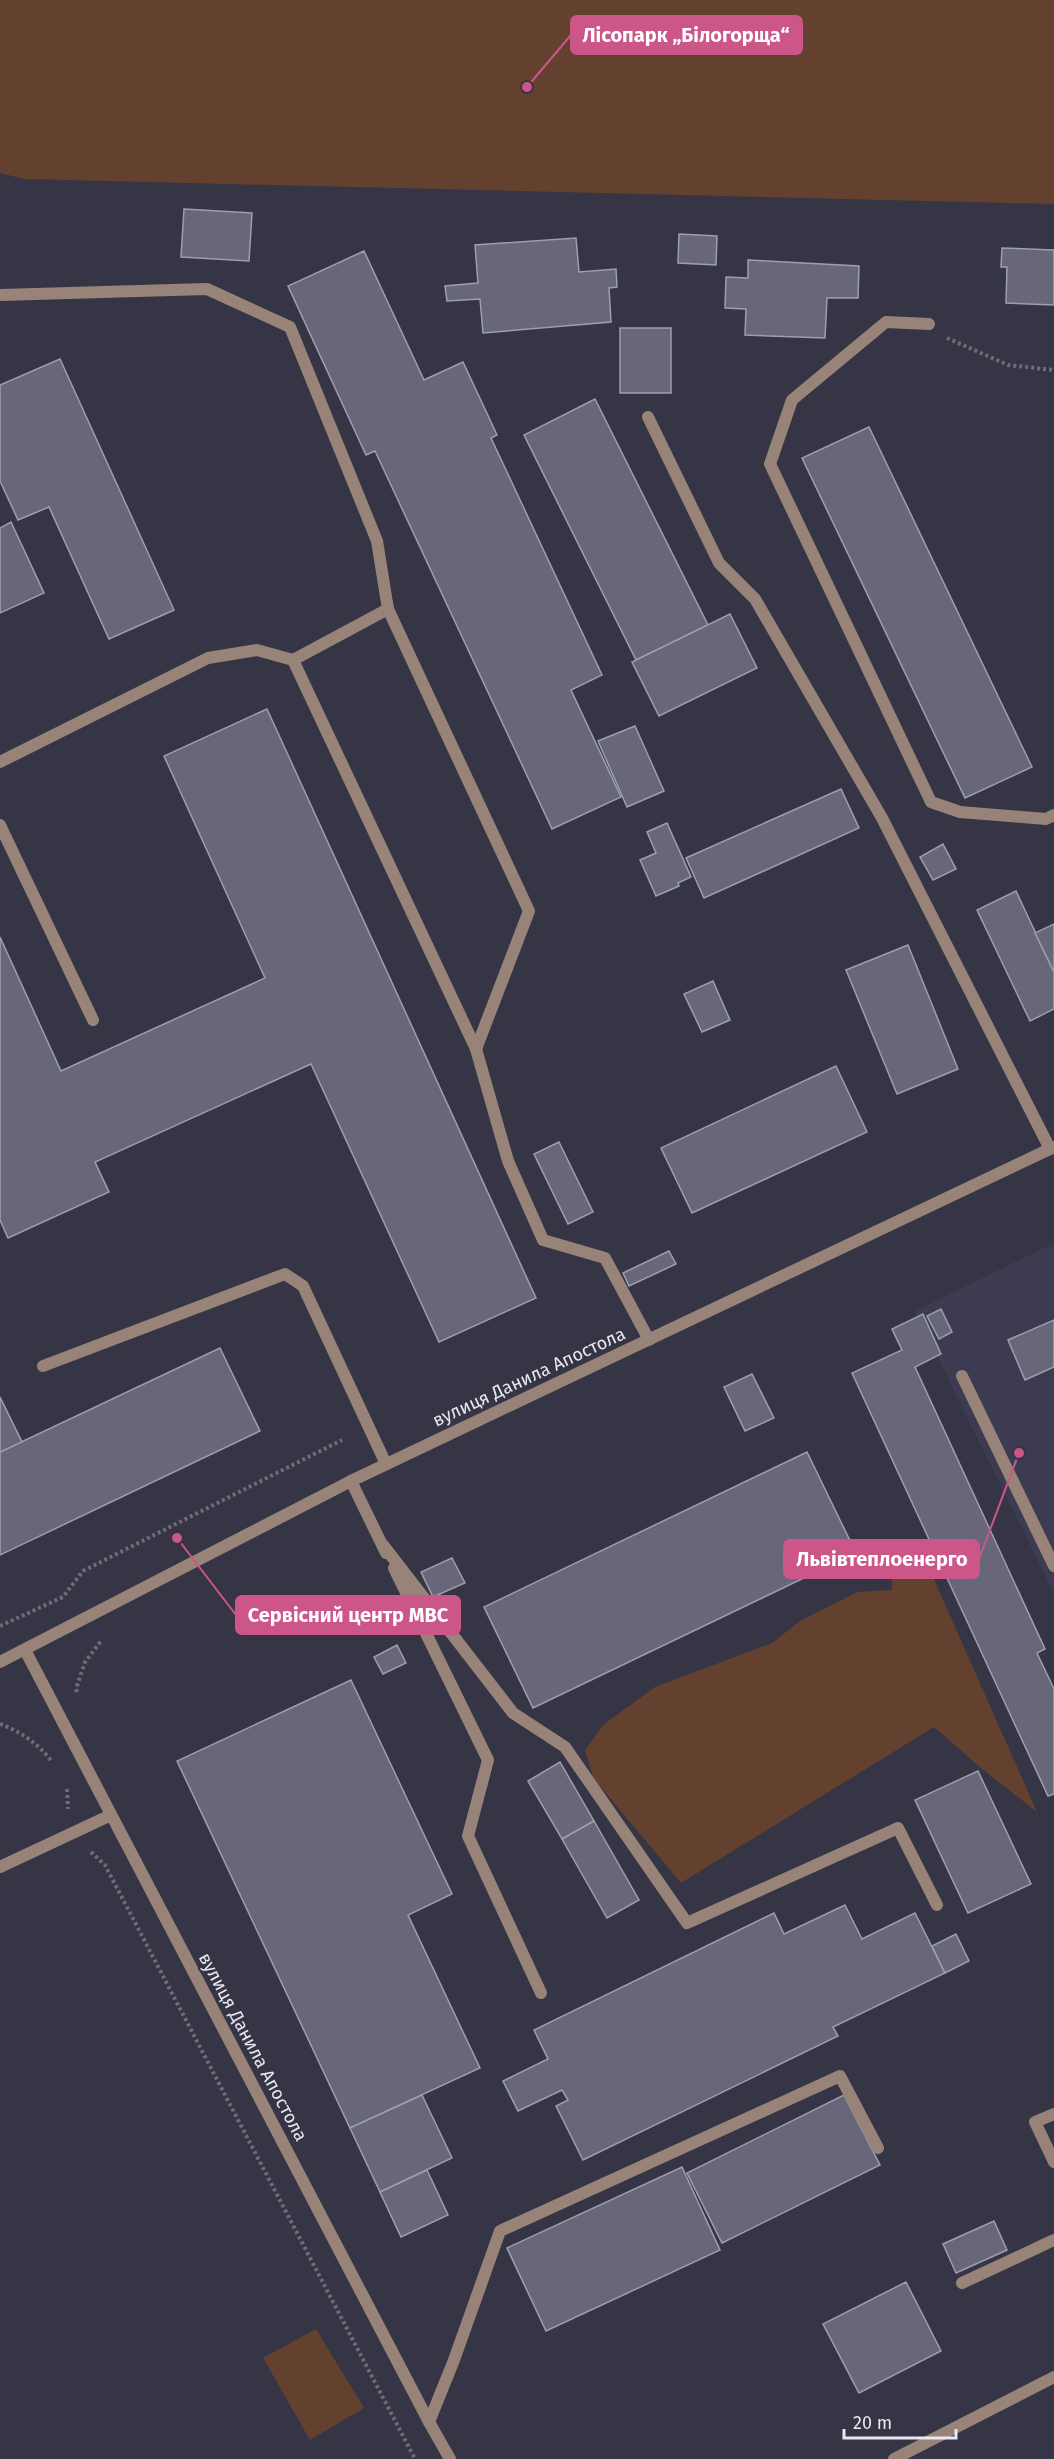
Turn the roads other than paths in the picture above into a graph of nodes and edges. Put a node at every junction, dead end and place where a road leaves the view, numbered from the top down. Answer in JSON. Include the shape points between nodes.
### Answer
{"nodes":[{"id":1,"x":0,"y":295,"type":"edge"},
{"id":2,"x":929,"y":324,"type":"road end"},
{"id":3,"x":648,"y":417,"type":"dead end"},
{"id":4,"x":388,"y":609,"type":"junction"},
{"id":5,"x":293,"y":660,"type":"junction"},
{"id":6,"x":0,"y":762,"type":"edge"},
{"id":7,"x":1054,"y":815,"type":"edge"},
{"id":8,"x":0,"y":825,"type":"edge"},
{"id":9,"x":93,"y":1020,"type":"dead end"},
{"id":10,"x":476,"y":1048,"type":"junction"},
{"id":11,"x":1052,"y":1148,"type":"edge"},
{"id":12,"x":649,"y":1340,"type":"junction"},
{"id":13,"x":43,"y":1366,"type":"dead end"},
{"id":14,"x":962,"y":1376,"type":"dead end"},
{"id":15,"x":386,"y":1464,"type":"junction"},
{"id":16,"x":351,"y":1481,"type":"junction"},
{"id":17,"x":383,"y":1545,"type":"junction"},
{"id":18,"x":1054,"y":1566,"type":"edge"},
{"id":19,"x":24,"y":1650,"type":"junction"},
{"id":20,"x":0,"y":1662,"type":"edge"},
{"id":21,"x":111,"y":1815,"type":"junction"},
{"id":22,"x":0,"y":1867,"type":"edge"},
{"id":23,"x":937,"y":1905,"type":"dead end"},
{"id":24,"x":541,"y":1993,"type":"dead end"},
{"id":25,"x":1054,"y":2114,"type":"edge"},
{"id":26,"x":878,"y":2148,"type":"dead end"},
{"id":27,"x":1054,"y":2162,"type":"edge"},
{"id":28,"x":1054,"y":2240,"type":"edge"},
{"id":29,"x":962,"y":2283,"type":"dead end"},
{"id":30,"x":1054,"y":2377,"type":"edge"},
{"id":31,"x":429,"y":2422,"type":"junction"},
{"id":32,"x":450,"y":2459,"type":"edge"},
{"id":33,"x":894,"y":2459,"type":"edge"}],
"edges":[{"from":1,"to":4,"type":"street","via":[[207,290],[290,327],[378,541]]},
{"from":2,"to":7,"type":"street","via":[[886,322],[792,400],[770,464],[931,802],[960,813],[1046,819]]},
{"from":3,"to":11,"type":"street","via":[[720,563],[754,599],[882,818]]},
{"from":4,"to":5,"type":"street"},
{"from":4,"to":10,"type":"street","via":[[529,911]]},
{"from":5,"to":6,"type":"street","via":[[257,650],[208,658]]},
{"from":5,"to":10,"type":"street"},
{"from":8,"to":9,"type":"street"},
{"from":10,"to":12,"type":"street","via":[[508,1161],[543,1240],[606,1258]]},
{"from":11,"to":12,"type":"street","name":"вулиця Данила Апостола"},
{"from":12,"to":15,"type":"street","name":"вулиця Данила Апостола"},
{"from":13,"to":15,"type":"street","via":[[285,1275],[303,1286]]},
{"from":14,"to":18,"type":"street"},
{"from":15,"to":16,"type":"street","name":"вулиця Данила Апостола"},
{"from":16,"to":17,"type":"street"},
{"from":16,"to":19,"type":"street","name":"вулиця Данила Апостола"},
{"from":17,"to":23,"type":"street","via":[[513,1713],[565,1747],[687,1923],[898,1828]]},
{"from":17,"to":24,"type":"street","via":[[488,1760],[468,1836]]},
{"from":19,"to":20,"type":"street","name":"вулиця Данила Апостола"},
{"from":19,"to":21,"type":"street","name":"вулиця Данила Апостола"},
{"from":21,"to":22,"type":"street"},
{"from":21,"to":31,"type":"street","name":"вулиця Данила Апостола"},
{"from":25,"to":27,"type":"street","via":[[1035,2122]]},
{"from":26,"to":31,"type":"street","via":[[840,2076],[500,2231]]},
{"from":28,"to":29,"type":"street"},
{"from":30,"to":33,"type":"street"},
{"from":31,"to":32,"type":"street","name":"вулиця Данила Апостола"}]}
